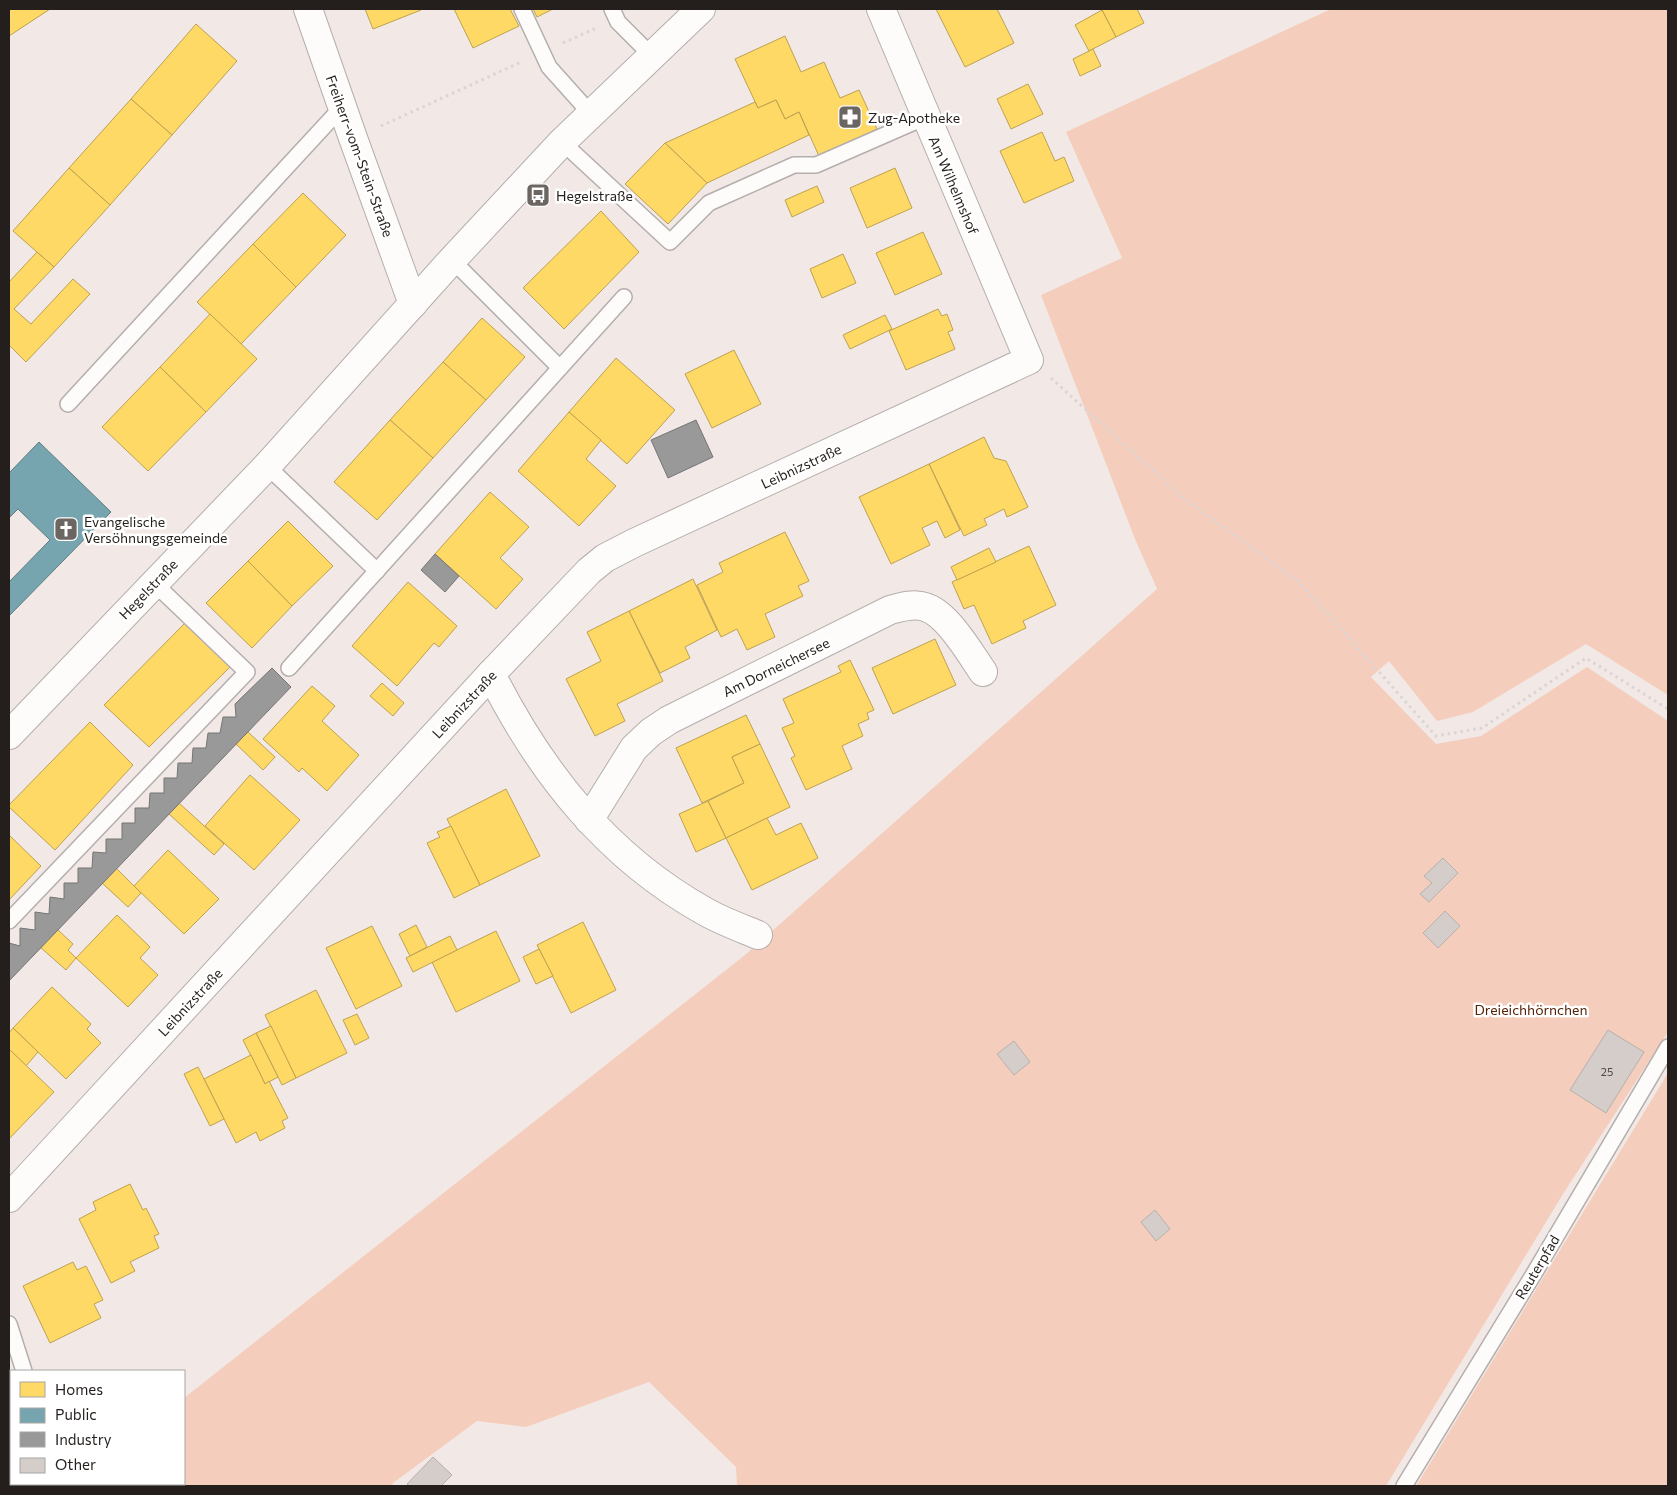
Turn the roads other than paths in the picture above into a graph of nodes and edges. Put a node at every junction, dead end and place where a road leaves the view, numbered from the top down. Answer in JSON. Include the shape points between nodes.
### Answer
{"nodes":[{"id":1,"x":308,"y":9,"type":"edge"},
{"id":2,"x":522,"y":9,"type":"edge"},
{"id":3,"x":701,"y":9,"type":"edge"},
{"id":4,"x":881,"y":9,"type":"edge"},
{"id":5,"x":614,"y":14,"type":"edge"},
{"id":6,"x":652,"y":56,"type":"junction"},
{"id":7,"x":342,"y":107,"type":"junction"},
{"id":8,"x":591,"y":114,"type":"junction"},
{"id":9,"x":926,"y":117,"type":"junction"},
{"id":10,"x":562,"y":142,"type":"junction"},
{"id":11,"x":452,"y":260,"type":"junction"},
{"id":12,"x":624,"y":297,"type":"dead end"},
{"id":13,"x":413,"y":304,"type":"junction"},
{"id":14,"x":1029,"y":360,"type":"joint"},
{"id":15,"x":560,"y":368,"type":"junction"},
{"id":16,"x":68,"y":404,"type":"dead end"},
{"id":17,"x":266,"y":466,"type":"junction"},
{"id":18,"x":377,"y":571,"type":"junction"},
{"id":19,"x":154,"y":584,"type":"junction"},
{"id":20,"x":289,"y":668,"type":"dead end"},
{"id":21,"x":983,"y":672,"type":"dead end"},
{"id":22,"x":491,"y":674,"type":"junction"},
{"id":23,"x":9,"y":735,"type":"edge"},
{"id":24,"x":588,"y":820,"type":"junction"},
{"id":25,"x":9,"y":921,"type":"edge"},
{"id":26,"x":758,"y":935,"type":"dead end"},
{"id":27,"x":1668,"y":1047,"type":"edge"},
{"id":28,"x":9,"y":1198,"type":"edge"},
{"id":29,"x":9,"y":1324,"type":"edge"},
{"id":30,"x":24,"y":1370,"type":"edge"},
{"id":31,"x":1404,"y":1486,"type":"edge"}],
"edges":[{"from":1,"to":7,"type":"street","name":"Freiherr-vom-Stein-Straße"},
{"from":2,"to":8,"type":"lane","via":[[549,67]]},
{"from":3,"to":6,"type":"street","name":"Hegelstraße"},
{"from":4,"to":9,"type":"street","name":"Am Wilhelmshof"},
{"from":5,"to":6,"type":"lane"},
{"from":6,"to":8,"type":"street","name":"Hegelstraße"},
{"from":7,"to":13,"type":"street","name":"Freiherr-vom-Stein-Straße"},
{"from":7,"to":16,"type":"lane"},
{"from":8,"to":10,"type":"street","name":"Hegelstraße"},
{"from":9,"to":10,"type":"lane","via":[[816,166],[794,165],[709,203],[670,242]]},
{"from":9,"to":14,"type":"street","name":"Am Wilhelmshof"},
{"from":10,"to":11,"type":"street","name":"Hegelstraße"},
{"from":11,"to":13,"type":"street","name":"Hegelstraße"},
{"from":11,"to":15,"type":"lane"},
{"from":12,"to":15,"type":"lane"},
{"from":13,"to":17,"type":"street","name":"Hegelstraße"},
{"from":14,"to":22,"type":"street","name":"Leibnizstraße","via":[[605,558]]},
{"from":15,"to":18,"type":"lane"},
{"from":17,"to":18,"type":"lane"},
{"from":17,"to":19,"type":"street","name":"Hegelstraße"},
{"from":18,"to":20,"type":"lane"},
{"from":19,"to":23,"type":"street","name":"Hegelstraße"},
{"from":19,"to":25,"type":"lane","via":[[247,672]]},
{"from":21,"to":24,"type":"street","name":"Am Dorneichersee","via":[[940,616],[926,607],[890,610],[669,720],[651,732],[634,748]]},
{"from":22,"to":24,"type":"street","via":[[534,751]]},
{"from":22,"to":28,"type":"street","name":"Leibnizstraße"},
{"from":24,"to":26,"type":"street","via":[[649,876],[706,912]]},
{"from":27,"to":31,"type":"lane","name":"Reuterpfad"},
{"from":29,"to":30,"type":"lane"}]}
